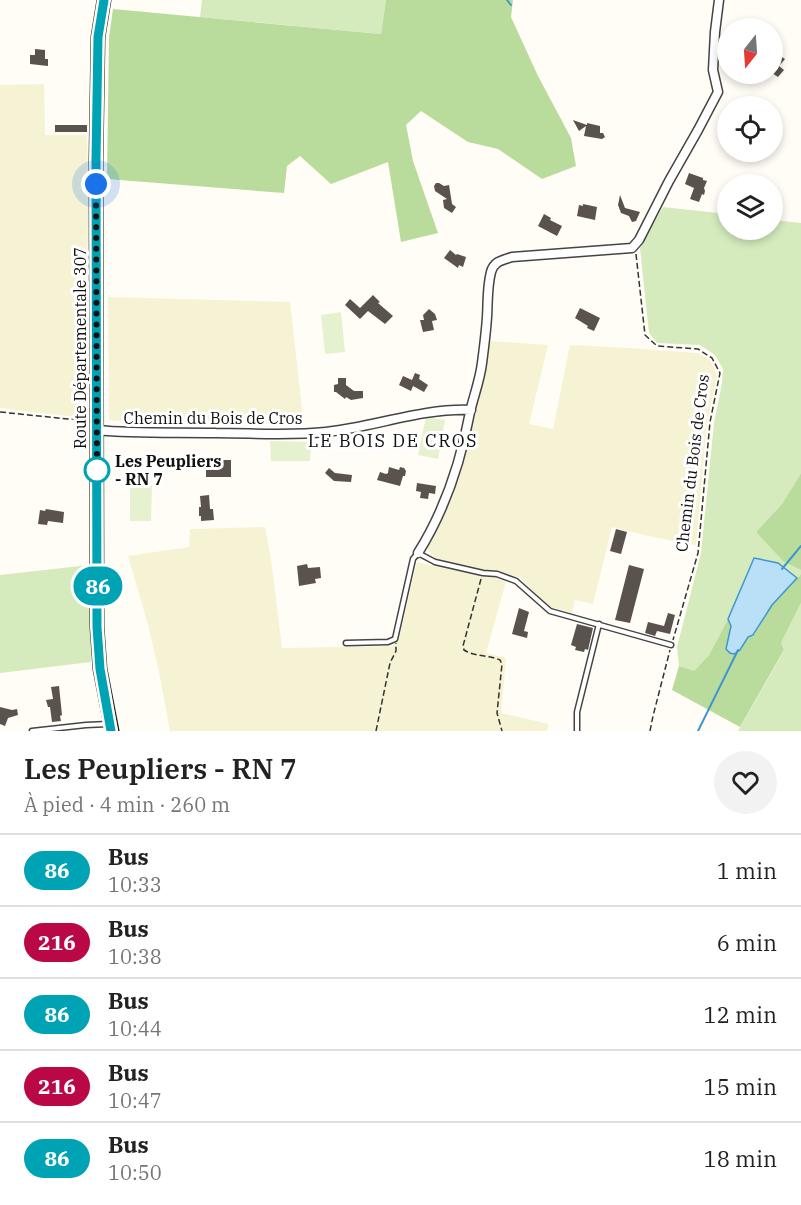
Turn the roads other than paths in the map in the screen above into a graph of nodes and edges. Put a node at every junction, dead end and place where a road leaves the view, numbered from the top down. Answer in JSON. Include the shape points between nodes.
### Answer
{"nodes":[{"id":1,"x":104,"y":0,"type":"edge"},
{"id":2,"x":719,"y":0,"type":"edge"},
{"id":3,"x":471,"y":410,"type":"junction"},
{"id":4,"x":97,"y":425,"type":"junction"},
{"id":5,"x":418,"y":553,"type":"junction"},
{"id":6,"x":599,"y":624,"type":"junction"},
{"id":7,"x":346,"y":643,"type":"dead end"},
{"id":8,"x":671,"y":645,"type":"road end"},
{"id":9,"x":112,"y":726,"type":"edge"},
{"id":10,"x":32,"y":731,"type":"edge"},
{"id":11,"x":578,"y":731,"type":"edge"}],
"edges":[{"from":1,"to":4,"type":"main road","name":"Route Départementale 307","via":[[98,37],[96,138]]},
{"from":2,"to":3,"type":"street","via":[[713,70],[718,92],[639,240],[632,248],[512,257],[496,263],[488,287],[481,371]]},
{"from":3,"to":4,"type":"street","name":"Chemin du Bois de Cros","via":[[426,412],[328,432],[278,435],[160,433]]},
{"from":3,"to":5,"type":"street","via":[[446,499]]},
{"from":4,"to":9,"type":"main road","name":"Route Départementale 307","via":[[97,627],[100,669]]},
{"from":5,"to":6,"type":"lane","via":[[435,562],[516,581],[550,611]]},
{"from":5,"to":7,"type":"lane","via":[[413,560],[395,639]]},
{"from":6,"to":8,"type":"lane"},
{"from":6,"to":11,"type":"lane","via":[[577,712]]},
{"from":9,"to":10,"type":"lane"}]}
